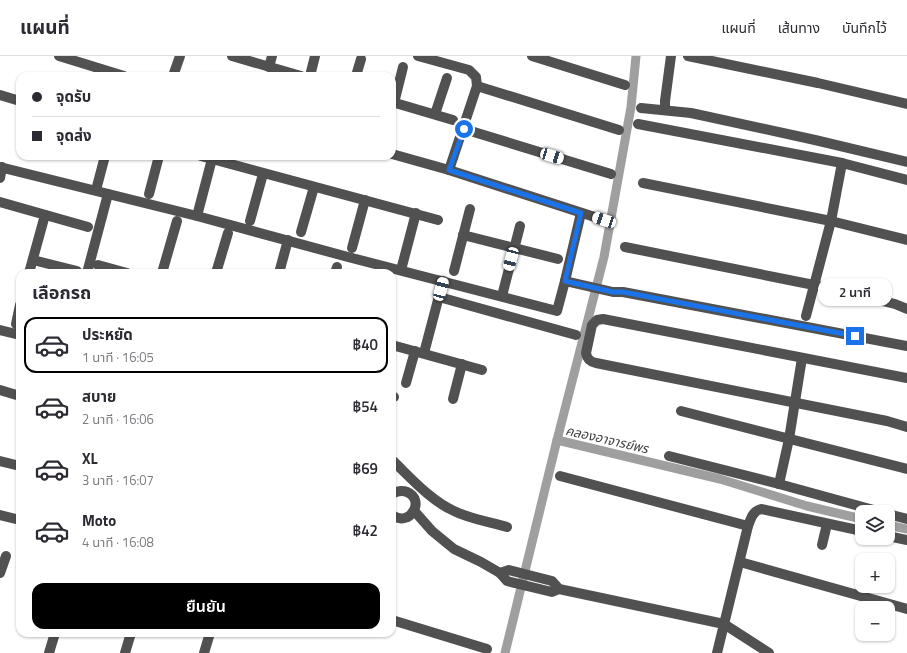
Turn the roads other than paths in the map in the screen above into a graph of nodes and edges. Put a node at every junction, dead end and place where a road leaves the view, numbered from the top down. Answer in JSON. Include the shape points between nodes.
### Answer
{"nodes":[{"id":1,"x":59,"y":56,"type":"edge"},
{"id":2,"x":180,"y":56,"type":"edge"},
{"id":3,"x":232,"y":56,"type":"edge"},
{"id":4,"x":272,"y":56,"type":"edge"},
{"id":5,"x":315,"y":56,"type":"edge"},
{"id":6,"x":418,"y":56,"type":"edge"},
{"id":7,"x":532,"y":56,"type":"edge"},
{"id":8,"x":671,"y":56,"type":"edge"},
{"id":9,"x":688,"y":56,"type":"edge"},
{"id":10,"x":361,"y":59,"type":"dead end"},
{"id":11,"x":438,"y":59,"type":"edge"},
{"id":12,"x":269,"y":67,"type":"junction"},
{"id":13,"x":403,"y":67,"type":"dead end"},
{"id":14,"x":111,"y":72,"type":"edge"},
{"id":15,"x":174,"y":72,"type":"edge"},
{"id":16,"x":287,"y":72,"type":"edge"},
{"id":17,"x":311,"y":72,"type":"edge"},
{"id":18,"x":357,"y":72,"type":"edge"},
{"id":19,"x":447,"y":78,"type":"dead end"},
{"id":20,"x":625,"y":85,"type":"dead end"},
{"id":21,"x":477,"y":86,"type":"junction"},
{"id":22,"x":396,"y":92,"type":"edge"},
{"id":23,"x":0,"y":95,"type":"edge"},
{"id":24,"x":16,"y":100,"type":"edge"},
{"id":25,"x":396,"y":103,"type":"edge"},
{"id":26,"x":907,"y":104,"type":"edge"},
{"id":27,"x":641,"y":108,"type":"dead end"},
{"id":28,"x":665,"y":110,"type":"junction"},
{"id":29,"x":434,"y":114,"type":"junction"},
{"id":30,"x":453,"y":120,"type":"dead end"},
{"id":31,"x":638,"y":124,"type":"dead end"},
{"id":32,"x":464,"y":129,"type":"junction"},
{"id":33,"x":619,"y":130,"type":"dead end"},
{"id":34,"x":396,"y":155,"type":"edge"},
{"id":35,"x":104,"y":160,"type":"edge"},
{"id":36,"x":158,"y":160,"type":"edge"},
{"id":37,"x":212,"y":160,"type":"edge"},
{"id":38,"x":215,"y":160,"type":"edge"},
{"id":39,"x":907,"y":162,"type":"edge"},
{"id":40,"x":842,"y":163,"type":"junction"},
{"id":41,"x":1,"y":167,"type":"edge"},
{"id":42,"x":449,"y":170,"type":"junction"},
{"id":43,"x":263,"y":174,"type":"junction"},
{"id":44,"x":611,"y":174,"type":"dead end"},
{"id":45,"x":0,"y":178,"type":"edge"},
{"id":46,"x":907,"y":180,"type":"edge"},
{"id":47,"x":642,"y":184,"type":"dead end"},
{"id":48,"x":314,"y":187,"type":"junction"},
{"id":49,"x":96,"y":190,"type":"junction"},
{"id":50,"x":108,"y":194,"type":"junction"},
{"id":51,"x":149,"y":194,"type":"dead end"},
{"id":52,"x":365,"y":200,"type":"junction"},
{"id":53,"x":0,"y":202,"type":"edge"},
{"id":54,"x":470,"y":209,"type":"dead end"},
{"id":55,"x":416,"y":213,"type":"junction"},
{"id":56,"x":581,"y":213,"type":"junction"},
{"id":57,"x":45,"y":215,"type":"junction"},
{"id":58,"x":197,"y":216,"type":"junction"},
{"id":59,"x":438,"y":220,"type":"dead end"},
{"id":60,"x":604,"y":220,"type":"dead end"},
{"id":61,"x":177,"y":221,"type":"dead end"},
{"id":62,"x":250,"y":221,"type":"dead end"},
{"id":63,"x":831,"y":221,"type":"junction"},
{"id":64,"x":520,"y":226,"type":"dead end"},
{"id":65,"x":88,"y":227,"type":"dead end"},
{"id":66,"x":301,"y":232,"type":"dead end"},
{"id":67,"x":228,"y":233,"type":"dead end"},
{"id":68,"x":463,"y":235,"type":"junction"},
{"id":69,"x":288,"y":240,"type":"junction"},
{"id":70,"x":907,"y":240,"type":"edge"},
{"id":71,"x":514,"y":247,"type":"junction"},
{"id":72,"x":625,"y":247,"type":"dead end"},
{"id":73,"x":352,"y":248,"type":"dead end"},
{"id":74,"x":558,"y":259,"type":"dead end"},
{"id":75,"x":33,"y":260,"type":"junction"},
{"id":76,"x":98,"y":265,"type":"dead end"},
{"id":77,"x":30,"y":269,"type":"edge"},
{"id":78,"x":69,"y":269,"type":"edge"},
{"id":79,"x":88,"y":269,"type":"edge"},
{"id":80,"x":112,"y":269,"type":"edge"},
{"id":81,"x":163,"y":269,"type":"edge"},
{"id":82,"x":217,"y":269,"type":"edge"},
{"id":83,"x":280,"y":269,"type":"edge"},
{"id":84,"x":401,"y":270,"type":"junction"},
{"id":85,"x":454,"y":271,"type":"dead end"},
{"id":86,"x":443,"y":281,"type":"junction"},
{"id":87,"x":565,"y":281,"type":"junction"},
{"id":88,"x":814,"y":285,"type":"junction"},
{"id":89,"x":502,"y":296,"type":"junction"},
{"id":90,"x":439,"y":297,"type":"junction"},
{"id":91,"x":907,"y":309,"type":"edge"},
{"id":92,"x":806,"y":316,"type":"dead end"},
{"id":93,"x":0,"y":330,"type":"edge"},
{"id":94,"x":16,"y":334,"type":"edge"},
{"id":95,"x":576,"y":334,"type":"dead end"},
{"id":96,"x":396,"y":346,"type":"edge"},
{"id":97,"x":907,"y":346,"type":"edge"},
{"id":98,"x":419,"y":352,"type":"junction"},
{"id":99,"x":802,"y":358,"type":"junction"},
{"id":100,"x":462,"y":364,"type":"junction"},
{"id":101,"x":482,"y":370,"type":"dead end"},
{"id":102,"x":907,"y":378,"type":"edge"},
{"id":103,"x":406,"y":383,"type":"dead end"},
{"id":104,"x":0,"y":390,"type":"edge"},
{"id":105,"x":16,"y":395,"type":"edge"},
{"id":106,"x":453,"y":399,"type":"dead end"},
{"id":107,"x":794,"y":404,"type":"junction"},
{"id":108,"x":681,"y":411,"type":"dead end"},
{"id":109,"x":907,"y":427,"type":"edge"},
{"id":110,"x":789,"y":439,"type":"junction"},
{"id":111,"x":668,"y":456,"type":"dead end"},
{"id":112,"x":0,"y":461,"type":"edge"},
{"id":113,"x":396,"y":464,"type":"edge"},
{"id":114,"x":16,"y":465,"type":"edge"},
{"id":115,"x":907,"y":469,"type":"edge"},
{"id":116,"x":560,"y":476,"type":"dead end"},
{"id":117,"x":779,"y":484,"type":"junction"},
{"id":118,"x":419,"y":486,"type":"junction"},
{"id":119,"x":396,"y":493,"type":"edge"},
{"id":120,"x":409,"y":493,"type":"junction"},
{"id":121,"x":856,"y":505,"type":"edge"},
{"id":122,"x":413,"y":512,"type":"junction"},
{"id":123,"x":0,"y":515,"type":"edge"},
{"id":124,"x":895,"y":516,"type":"edge"},
{"id":125,"x":396,"y":517,"type":"edge"},
{"id":126,"x":16,"y":519,"type":"edge"},
{"id":127,"x":907,"y":519,"type":"edge"},
{"id":128,"x":827,"y":524,"type":"junction"},
{"id":129,"x":748,"y":526,"type":"junction"},
{"id":130,"x":507,"y":527,"type":"dead end"},
{"id":131,"x":855,"y":530,"type":"edge"},
{"id":132,"x":895,"y":537,"type":"edge"},
{"id":133,"x":907,"y":540,"type":"edge"},
{"id":134,"x":822,"y":545,"type":"dead end"},
{"id":135,"x":6,"y":556,"type":"dead end"},
{"id":136,"x":740,"y":562,"type":"junction"},
{"id":137,"x":0,"y":573,"type":"edge"},
{"id":138,"x":907,"y":609,"type":"edge"},
{"id":139,"x":396,"y":621,"type":"edge"},
{"id":140,"x":724,"y":624,"type":"junction"},
{"id":141,"x":54,"y":637,"type":"edge"},
{"id":142,"x":130,"y":637,"type":"edge"},
{"id":143,"x":209,"y":637,"type":"edge"},
{"id":144,"x":487,"y":649,"type":"dead end"},
{"id":145,"x":49,"y":653,"type":"edge"},
{"id":146,"x":125,"y":653,"type":"edge"},
{"id":147,"x":204,"y":653,"type":"edge"},
{"id":148,"x":717,"y":653,"type":"edge"},
{"id":149,"x":769,"y":653,"type":"edge"}],
"edges":[{"from":1,"to":14,"type":"street"},
{"from":2,"to":15,"type":"street"},
{"from":3,"to":12,"type":"street"},
{"from":4,"to":12,"type":"street"},
{"from":5,"to":17,"type":"street"},
{"from":6,"to":11,"type":"street"},
{"from":7,"to":20,"type":"street"},
{"from":8,"to":28,"type":"street"},
{"from":9,"to":26,"type":"street"},
{"from":10,"to":18,"type":"street"},
{"from":11,"to":21,"type":"street","via":[[473,73]]},
{"from":12,"to":16,"type":"street"},
{"from":13,"to":22,"type":"street"},
{"from":19,"to":29,"type":"street"},
{"from":21,"to":32,"type":"street"},
{"from":21,"to":33,"type":"street"},
{"from":23,"to":24,"type":"street"},
{"from":25,"to":29,"type":"street"},
{"from":27,"to":28,"type":"street"},
{"from":28,"to":39,"type":"street","via":[[691,113]]},
{"from":29,"to":30,"type":"street"},
{"from":31,"to":40,"type":"street"},
{"from":32,"to":42,"type":"street"},
{"from":32,"to":44,"type":"street"},
{"from":34,"to":42,"type":"street"},
{"from":35,"to":49,"type":"street"},
{"from":36,"to":51,"type":"street"},
{"from":37,"to":58,"type":"street"},
{"from":38,"to":43,"type":"street"},
{"from":40,"to":46,"type":"street"},
{"from":40,"to":63,"type":"street"},
{"from":41,"to":45,"type":"street"},
{"from":41,"to":49,"type":"street"},
{"from":42,"to":56,"type":"street"},
{"from":43,"to":48,"type":"street"},
{"from":43,"to":62,"type":"street"},
{"from":47,"to":63,"type":"street"},
{"from":48,"to":52,"type":"street"},
{"from":48,"to":66,"type":"street"},
{"from":49,"to":50,"type":"street"},
{"from":50,"to":58,"type":"street"},
{"from":50,"to":79,"type":"street"},
{"from":52,"to":55,"type":"street"},
{"from":52,"to":73,"type":"street"},
{"from":53,"to":57,"type":"street"},
{"from":54,"to":68,"type":"street"},
{"from":55,"to":59,"type":"street"},
{"from":55,"to":84,"type":"street"},
{"from":56,"to":60,"type":"street"},
{"from":56,"to":87,"type":"street"},
{"from":57,"to":65,"type":"street"},
{"from":57,"to":75,"type":"street"},
{"from":58,"to":69,"type":"street"},
{"from":61,"to":81,"type":"street"},
{"from":63,"to":70,"type":"street"},
{"from":63,"to":88,"type":"street"},
{"from":64,"to":71,"type":"street"},
{"from":67,"to":82,"type":"street"},
{"from":68,"to":71,"type":"street"},
{"from":68,"to":85,"type":"street"},
{"from":69,"to":83,"type":"street"},
{"from":69,"to":84,"type":"street"},
{"from":71,"to":74,"type":"street"},
{"from":71,"to":89,"type":"street"},
{"from":72,"to":88,"type":"street"},
{"from":75,"to":77,"type":"street"},
{"from":75,"to":78,"type":"street"},
{"from":76,"to":80,"type":"street"},
{"from":84,"to":86,"type":"street"},
{"from":86,"to":89,"type":"street"},
{"from":86,"to":90,"type":"street"},
{"from":87,"to":89,"type":"street","via":[[557,311]]},
{"from":87,"to":97,"type":"street"},
{"from":88,"to":91,"type":"street"},
{"from":88,"to":92,"type":"street"},
{"from":90,"to":95,"type":"street"},
{"from":90,"to":98,"type":"street"},
{"from":93,"to":94,"type":"street"},
{"from":96,"to":98,"type":"street"},
{"from":98,"to":100,"type":"street"},
{"from":98,"to":103,"type":"street"},
{"from":99,"to":102,"type":"street"},
{"from":99,"to":107,"type":"street"},
{"from":99,"to":107,"type":"street","via":[[600,319],[592,325],[586,353],[588,360],[596,363]]},
{"from":100,"to":101,"type":"street"},
{"from":100,"to":106,"type":"street"},
{"from":104,"to":105,"type":"street"},
{"from":107,"to":109,"type":"street"},
{"from":107,"to":110,"type":"street"},
{"from":108,"to":110,"type":"street"},
{"from":110,"to":115,"type":"street"},
{"from":110,"to":117,"type":"street"},
{"from":111,"to":117,"type":"street"},
{"from":112,"to":114,"type":"street"},
{"from":113,"to":118,"type":"street"},
{"from":116,"to":129,"type":"street"},
{"from":117,"to":121,"type":"street"},
{"from":118,"to":120,"type":"street"},
{"from":118,"to":130,"type":"street","via":[[453,511]]},
{"from":119,"to":120,"type":"street"},
{"from":120,"to":122,"type":"street","via":[[415,500]]},
{"from":122,"to":125,"type":"street","via":[[403,518]]},
{"from":122,"to":140,"type":"street","via":[[454,550],[500,573],[510,570],[552,581],[559,589]]},
{"from":123,"to":126,"type":"street"},
{"from":124,"to":127,"type":"street"},
{"from":128,"to":129,"type":"street","via":[[761,509],[753,513]]},
{"from":128,"to":131,"type":"street"},
{"from":128,"to":134,"type":"street"},
{"from":129,"to":136,"type":"street"},
{"from":132,"to":133,"type":"street"},
{"from":135,"to":137,"type":"street"},
{"from":136,"to":138,"type":"street"},
{"from":136,"to":140,"type":"street"},
{"from":139,"to":144,"type":"street"},
{"from":140,"to":148,"type":"street"},
{"from":140,"to":149,"type":"street"},
{"from":141,"to":145,"type":"street"},
{"from":142,"to":146,"type":"street"},
{"from":143,"to":147,"type":"street"}]}
